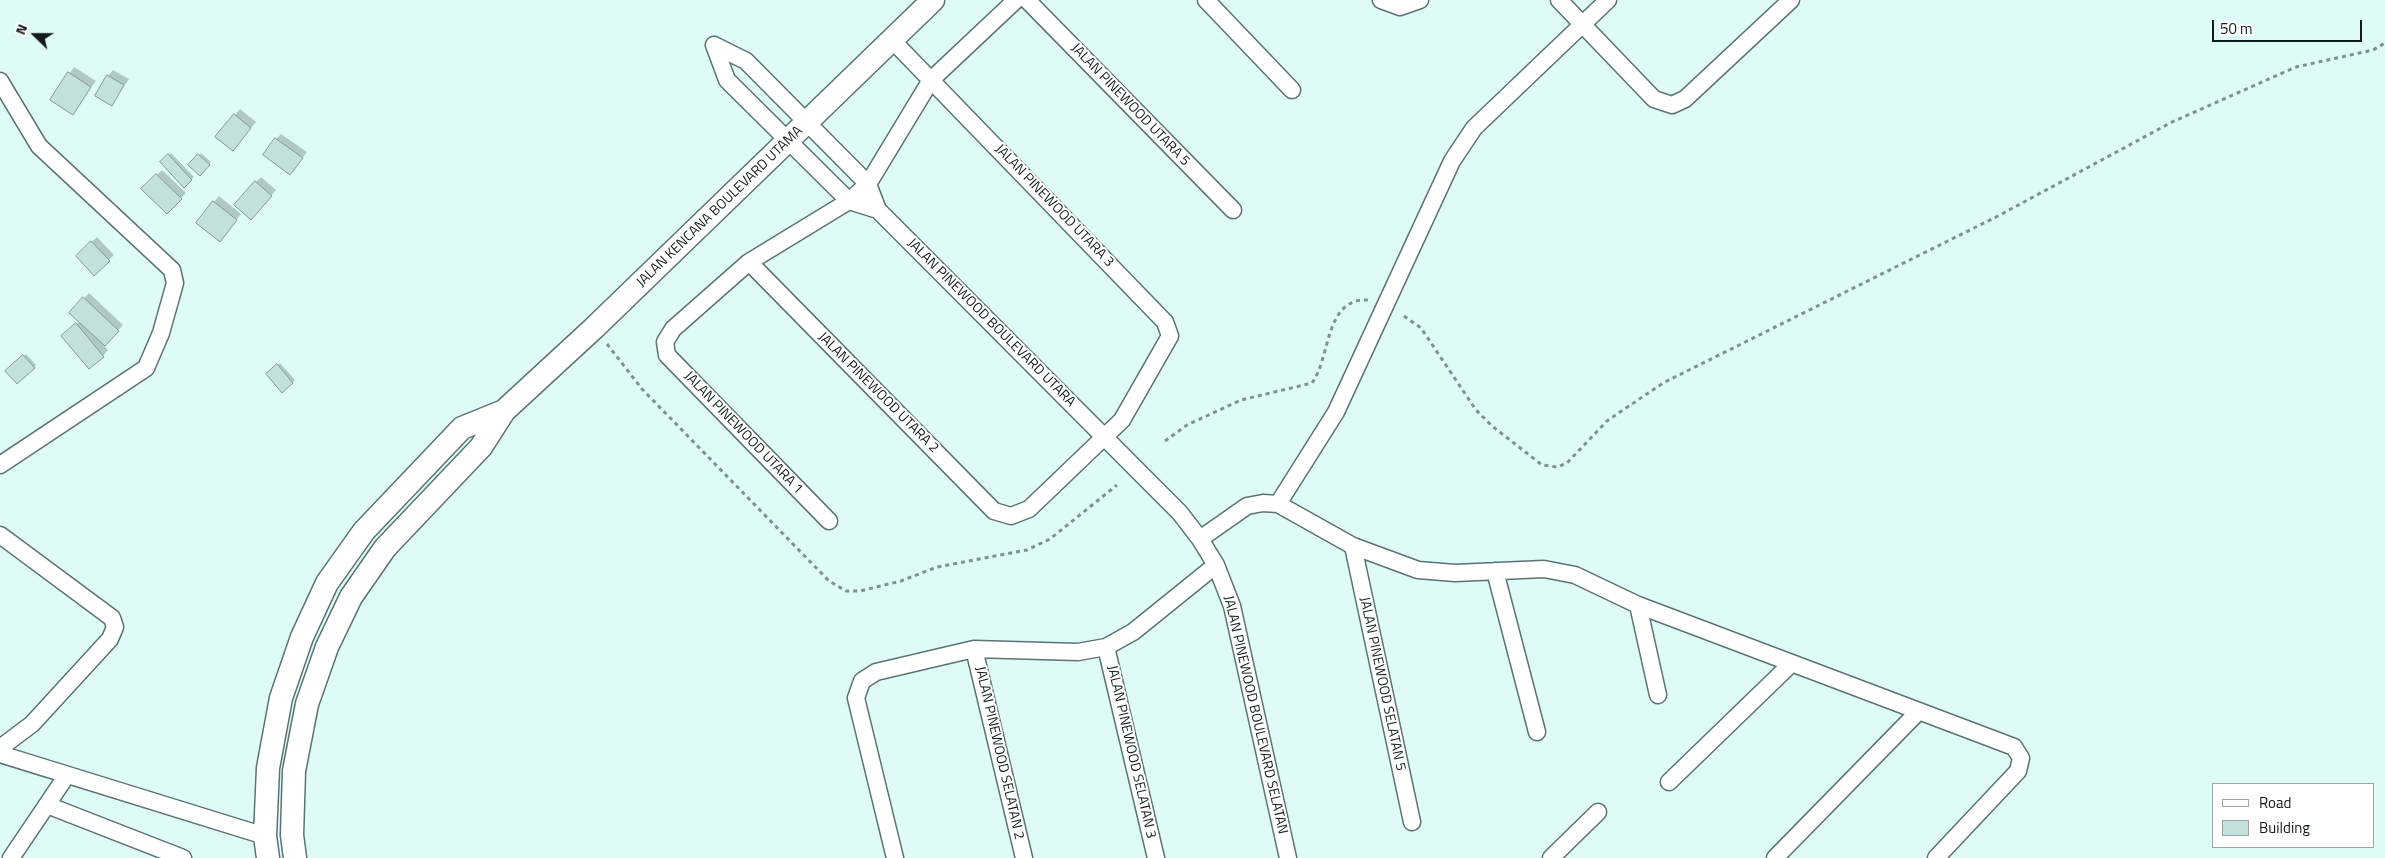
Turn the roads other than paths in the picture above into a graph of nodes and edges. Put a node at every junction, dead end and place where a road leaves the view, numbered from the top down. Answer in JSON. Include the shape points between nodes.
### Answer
{"nodes":[{"id":1,"x":933,"y":0,"type":"edge"},
{"id":2,"x":1016,"y":0,"type":"edge"},
{"id":3,"x":1027,"y":0,"type":"edge"},
{"id":4,"x":1206,"y":0,"type":"edge"},
{"id":5,"x":1381,"y":0,"type":"edge"},
{"id":6,"x":1420,"y":0,"type":"edge"},
{"id":7,"x":1559,"y":0,"type":"edge"},
{"id":8,"x":1608,"y":0,"type":"edge"},
{"id":9,"x":1791,"y":0,"type":"edge"},
{"id":10,"x":1582,"y":25,"type":"junction"},
{"id":11,"x":892,"y":40,"type":"junction"},
{"id":12,"x":932,"y":80,"type":"junction"},
{"id":13,"x":0,"y":81,"type":"edge"},
{"id":14,"x":1292,"y":90,"type":"dead end"},
{"id":15,"x":808,"y":124,"type":"junction"},
{"id":16,"x":789,"y":141,"type":"junction"},
{"id":17,"x":868,"y":184,"type":"junction"},
{"id":18,"x":849,"y":201,"type":"junction"},
{"id":19,"x":878,"y":210,"type":"junction"},
{"id":20,"x":1233,"y":210,"type":"dead end"},
{"id":21,"x":749,"y":262,"type":"junction"},
{"id":22,"x":504,"y":411,"type":"junction"},
{"id":23,"x":1104,"y":437,"type":"junction"},
{"id":24,"x":0,"y":465,"type":"edge"},
{"id":25,"x":1278,"y":504,"type":"junction"},
{"id":26,"x":829,"y":521,"type":"dead end"},
{"id":27,"x":0,"y":535,"type":"edge"},
{"id":28,"x":1200,"y":539,"type":"junction"},
{"id":29,"x":1353,"y":546,"type":"junction"},
{"id":30,"x":1216,"y":565,"type":"junction"},
{"id":31,"x":1495,"y":571,"type":"junction"},
{"id":32,"x":1638,"y":605,"type":"junction"},
{"id":33,"x":1106,"y":647,"type":"junction"},
{"id":34,"x":974,"y":649,"type":"junction"},
{"id":35,"x":1792,"y":663,"type":"junction"},
{"id":36,"x":1658,"y":695,"type":"dead end"},
{"id":37,"x":1919,"y":711,"type":"junction"},
{"id":38,"x":1537,"y":732,"type":"dead end"},
{"id":39,"x":0,"y":748,"type":"edge"},
{"id":40,"x":0,"y":754,"type":"edge"},
{"id":41,"x":67,"y":775,"type":"junction"},
{"id":42,"x":1668,"y":782,"type":"dead end"},
{"id":43,"x":47,"y":805,"type":"junction"},
{"id":44,"x":1598,"y":812,"type":"dead end"},
{"id":45,"x":1412,"y":822,"type":"dead end"},
{"id":46,"x":292,"y":834,"type":"junction"},
{"id":47,"x":265,"y":836,"type":"junction"},
{"id":48,"x":11,"y":858,"type":"edge"},
{"id":49,"x":183,"y":858,"type":"edge"},
{"id":50,"x":268,"y":858,"type":"edge"},
{"id":51,"x":295,"y":858,"type":"edge"},
{"id":52,"x":895,"y":858,"type":"edge"},
{"id":53,"x":1024,"y":858,"type":"edge"},
{"id":54,"x":1156,"y":858,"type":"edge"},
{"id":55,"x":1288,"y":858,"type":"edge"},
{"id":56,"x":1551,"y":858,"type":"edge"},
{"id":57,"x":1775,"y":858,"type":"edge"},
{"id":58,"x":1936,"y":858,"type":"edge"}],
"edges":[{"from":1,"to":11,"type":"street","name":"JALAN KENCANA BOULEVARD UTAMA"},
{"from":2,"to":12,"type":"street"},
{"from":3,"to":20,"type":"street","name":"JALAN PINEWOOD UTARA 5"},
{"from":4,"to":14,"type":"street"},
{"from":5,"to":6,"type":"street","via":[[1400,7]]},
{"from":7,"to":10,"type":"street"},
{"from":8,"to":10,"type":"street"},
{"from":9,"to":10,"type":"street","via":[[1685,99],[1672,104],[1654,99]]},
{"from":10,"to":25,"type":"street","via":[[1474,128],[1452,161],[1336,412]]},
{"from":11,"to":12,"type":"street","name":"JALAN PINEWOOD UTARA 3"},
{"from":11,"to":15,"type":"street","name":"JALAN KENCANA BOULEVARD UTAMA"},
{"from":12,"to":17,"type":"street"},
{"from":12,"to":23,"type":"street","name":"JALAN PINEWOOD UTARA 3","via":[[1165,322],[1170,336],[1122,420]]},
{"from":13,"to":24,"type":"street","via":[[39,146],[172,270],[175,283],[161,333],[146,368]]},
{"from":15,"to":16,"type":"street","name":"JALAN KENCANA BOULEVARD UTAMA"},
{"from":15,"to":16,"type":"street","name":"JALAN PINEWOOD BOULEVARD UTARA","via":[[746,61],[714,45],[727,80]]},
{"from":15,"to":17,"type":"street","name":"JALAN PINEWOOD BOULEVARD UTARA"},
{"from":16,"to":18,"type":"street","name":"JALAN PINEWOOD BOULEVARD UTARA"},
{"from":16,"to":22,"type":"street","name":"JALAN KENCANA BOULEVARD UTAMA"},
{"from":17,"to":18,"type":"street"},
{"from":17,"to":19,"type":"street","name":"JALAN PINEWOOD BOULEVARD UTARA"},
{"from":18,"to":19,"type":"street","name":"JALAN PINEWOOD BOULEVARD UTARA"},
{"from":18,"to":21,"type":"street"},
{"from":19,"to":23,"type":"street","name":"JALAN PINEWOOD BOULEVARD UTARA"},
{"from":21,"to":23,"type":"street","name":"JALAN PINEWOOD UTARA 2","via":[[994,511],[1011,516],[1029,509]]},
{"from":21,"to":26,"type":"street","name":"JALAN PINEWOOD UTARA 1","via":[[674,329],[665,342],[667,356]]},
{"from":22,"to":46,"type":"street","name":"JALAN KENCANA BOULEVARD UTAMA","via":[[481,447],[385,548],[351,597],[327,647],[307,704],[294,771]]},
{"from":22,"to":47,"type":"street","name":"JALAN KENCANA BOULEVARD UTAMA","via":[[462,428],[364,530],[328,583],[302,637],[281,698],[268,768]]},
{"from":23,"to":28,"type":"street","name":"JALAN PINEWOOD BOULEVARD SELATAN","via":[[1180,513]]},
{"from":25,"to":28,"type":"street","via":[[1247,506]]},
{"from":25,"to":29,"type":"street"},
{"from":27,"to":39,"type":"street","via":[[112,618],[115,628],[110,639],[32,724]]},
{"from":28,"to":30,"type":"street","name":"JALAN PINEWOOD BOULEVARD SELATAN"},
{"from":29,"to":31,"type":"street","via":[[1418,570],[1455,573]]},
{"from":29,"to":45,"type":"street","name":"JALAN PINEWOOD SELATAN 5"},
{"from":30,"to":33,"type":"street","via":[[1133,632]]},
{"from":30,"to":55,"type":"street","name":"JALAN PINEWOOD BOULEVARD SELATAN","via":[[1232,606]]},
{"from":31,"to":32,"type":"street","via":[[1544,569],[1575,575]]},
{"from":31,"to":38,"type":"street"},
{"from":32,"to":35,"type":"street"},
{"from":32,"to":36,"type":"street"},
{"from":33,"to":34,"type":"street","via":[[1078,652]]},
{"from":33,"to":54,"type":"street","name":"JALAN PINEWOOD SELATAN 3"},
{"from":34,"to":52,"type":"street","via":[[876,672],[862,681],[856,698]]},
{"from":34,"to":53,"type":"street","name":"JALAN PINEWOOD SELATAN 2"},
{"from":35,"to":37,"type":"street"},
{"from":35,"to":42,"type":"street"},
{"from":37,"to":57,"type":"street"},
{"from":37,"to":58,"type":"street","via":[[2014,747],[2021,758],[2018,771]]},
{"from":40,"to":41,"type":"street"},
{"from":41,"to":43,"type":"street"},
{"from":41,"to":47,"type":"street"},
{"from":43,"to":48,"type":"street"},
{"from":43,"to":49,"type":"street"},
{"from":44,"to":56,"type":"street"},
{"from":46,"to":47,"type":"street"},
{"from":46,"to":51,"type":"street","name":"JALAN KENCANA BOULEVARD UTAMA"},
{"from":47,"to":50,"type":"street","name":"JALAN KENCANA BOULEVARD UTAMA"}]}
